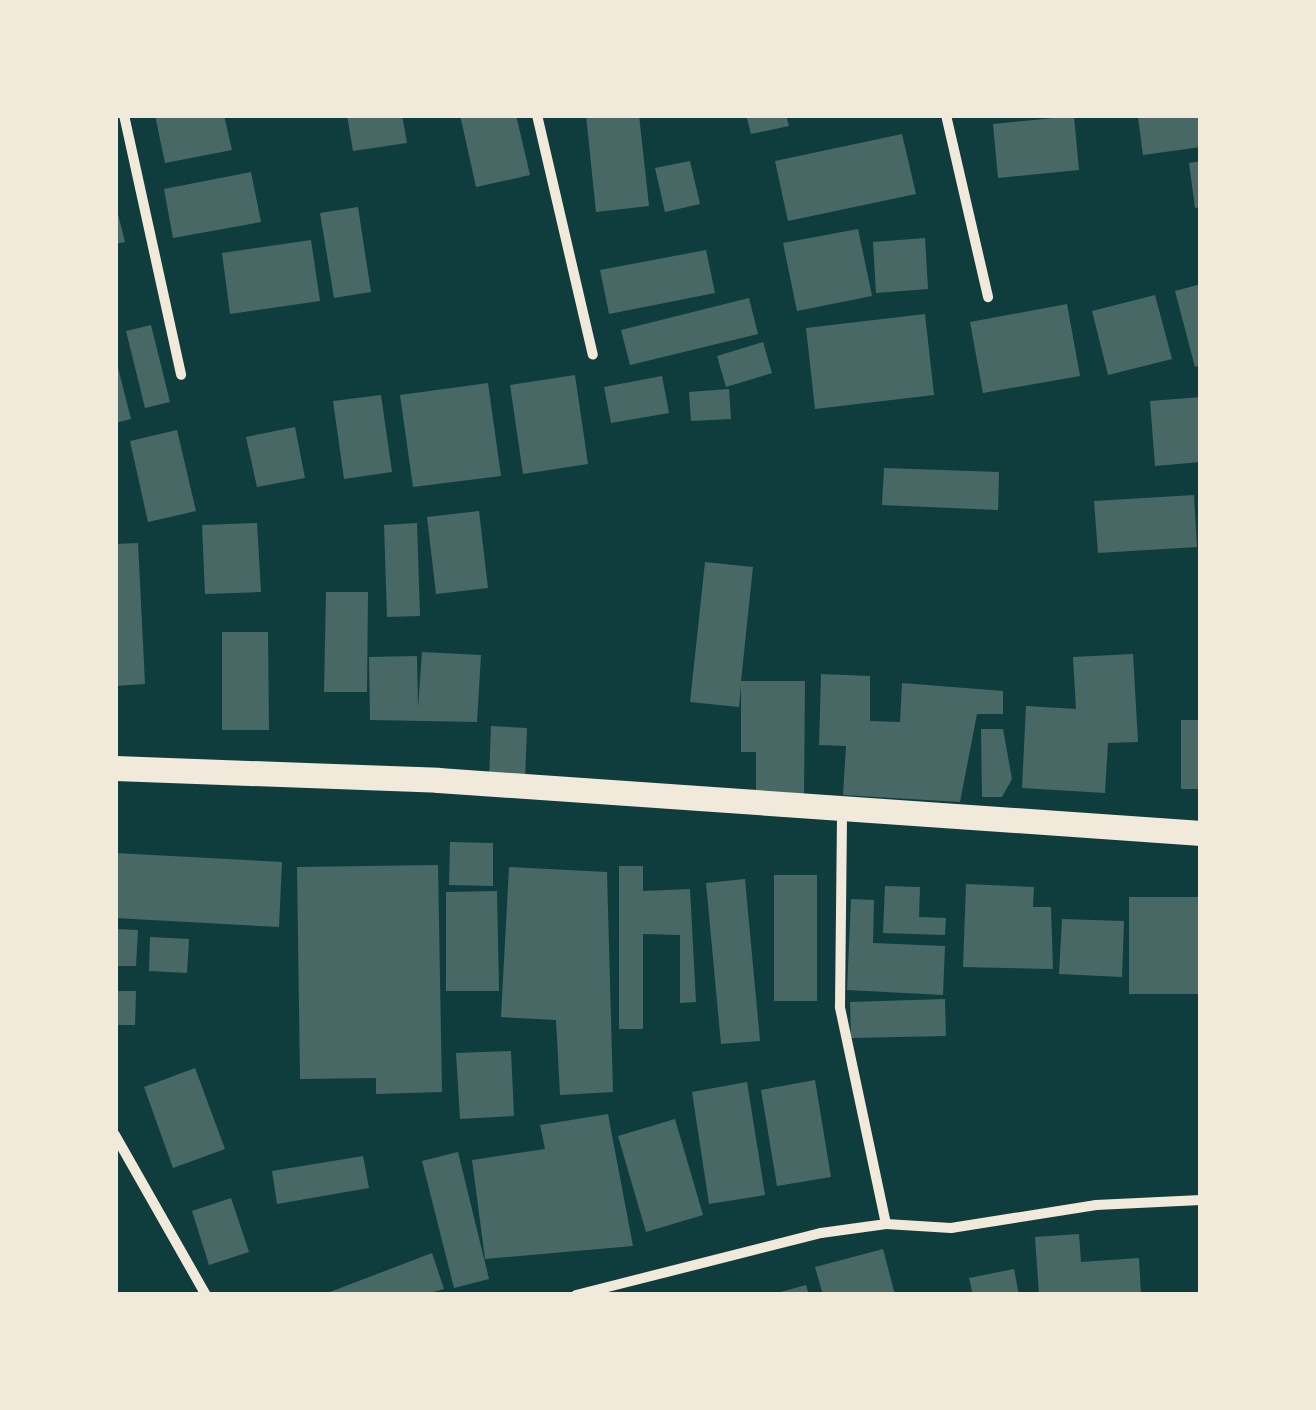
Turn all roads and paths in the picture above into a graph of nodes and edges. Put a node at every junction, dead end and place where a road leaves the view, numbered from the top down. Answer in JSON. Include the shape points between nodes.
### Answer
{"nodes":[{"id":1,"x":124,"y":115,"type":"edge"},
{"id":2,"x":537,"y":115,"type":"edge"},
{"id":3,"x":946,"y":115,"type":"edge"},
{"id":4,"x":988,"y":297,"type":"dead end"},
{"id":5,"x":594,"y":355,"type":"dead end"},
{"id":6,"x":180,"y":376,"type":"dead end"},
{"id":7,"x":115,"y":768,"type":"edge"},
{"id":8,"x":842,"y":809,"type":"junction"},
{"id":9,"x":1201,"y":833,"type":"edge"},
{"id":10,"x":115,"y":1135,"type":"edge"},
{"id":11,"x":1201,"y":1200,"type":"edge"},
{"id":12,"x":886,"y":1224,"type":"junction"},
{"id":13,"x":206,"y":1295,"type":"edge"},
{"id":14,"x":576,"y":1295,"type":"edge"}],
"edges":[{"from":1,"to":6,"type":"street"},
{"from":2,"to":5,"type":"street"},
{"from":3,"to":4,"type":"street"},
{"from":7,"to":8,"type":"main road","via":[[438,780]]},
{"from":8,"to":9,"type":"main road"},
{"from":8,"to":12,"type":"street","via":[[840,1007]]},
{"from":10,"to":13,"type":"street"},
{"from":11,"to":12,"type":"street","via":[[1096,1205],[951,1228]]},
{"from":12,"to":14,"type":"street","via":[[822,1233]]}]}
